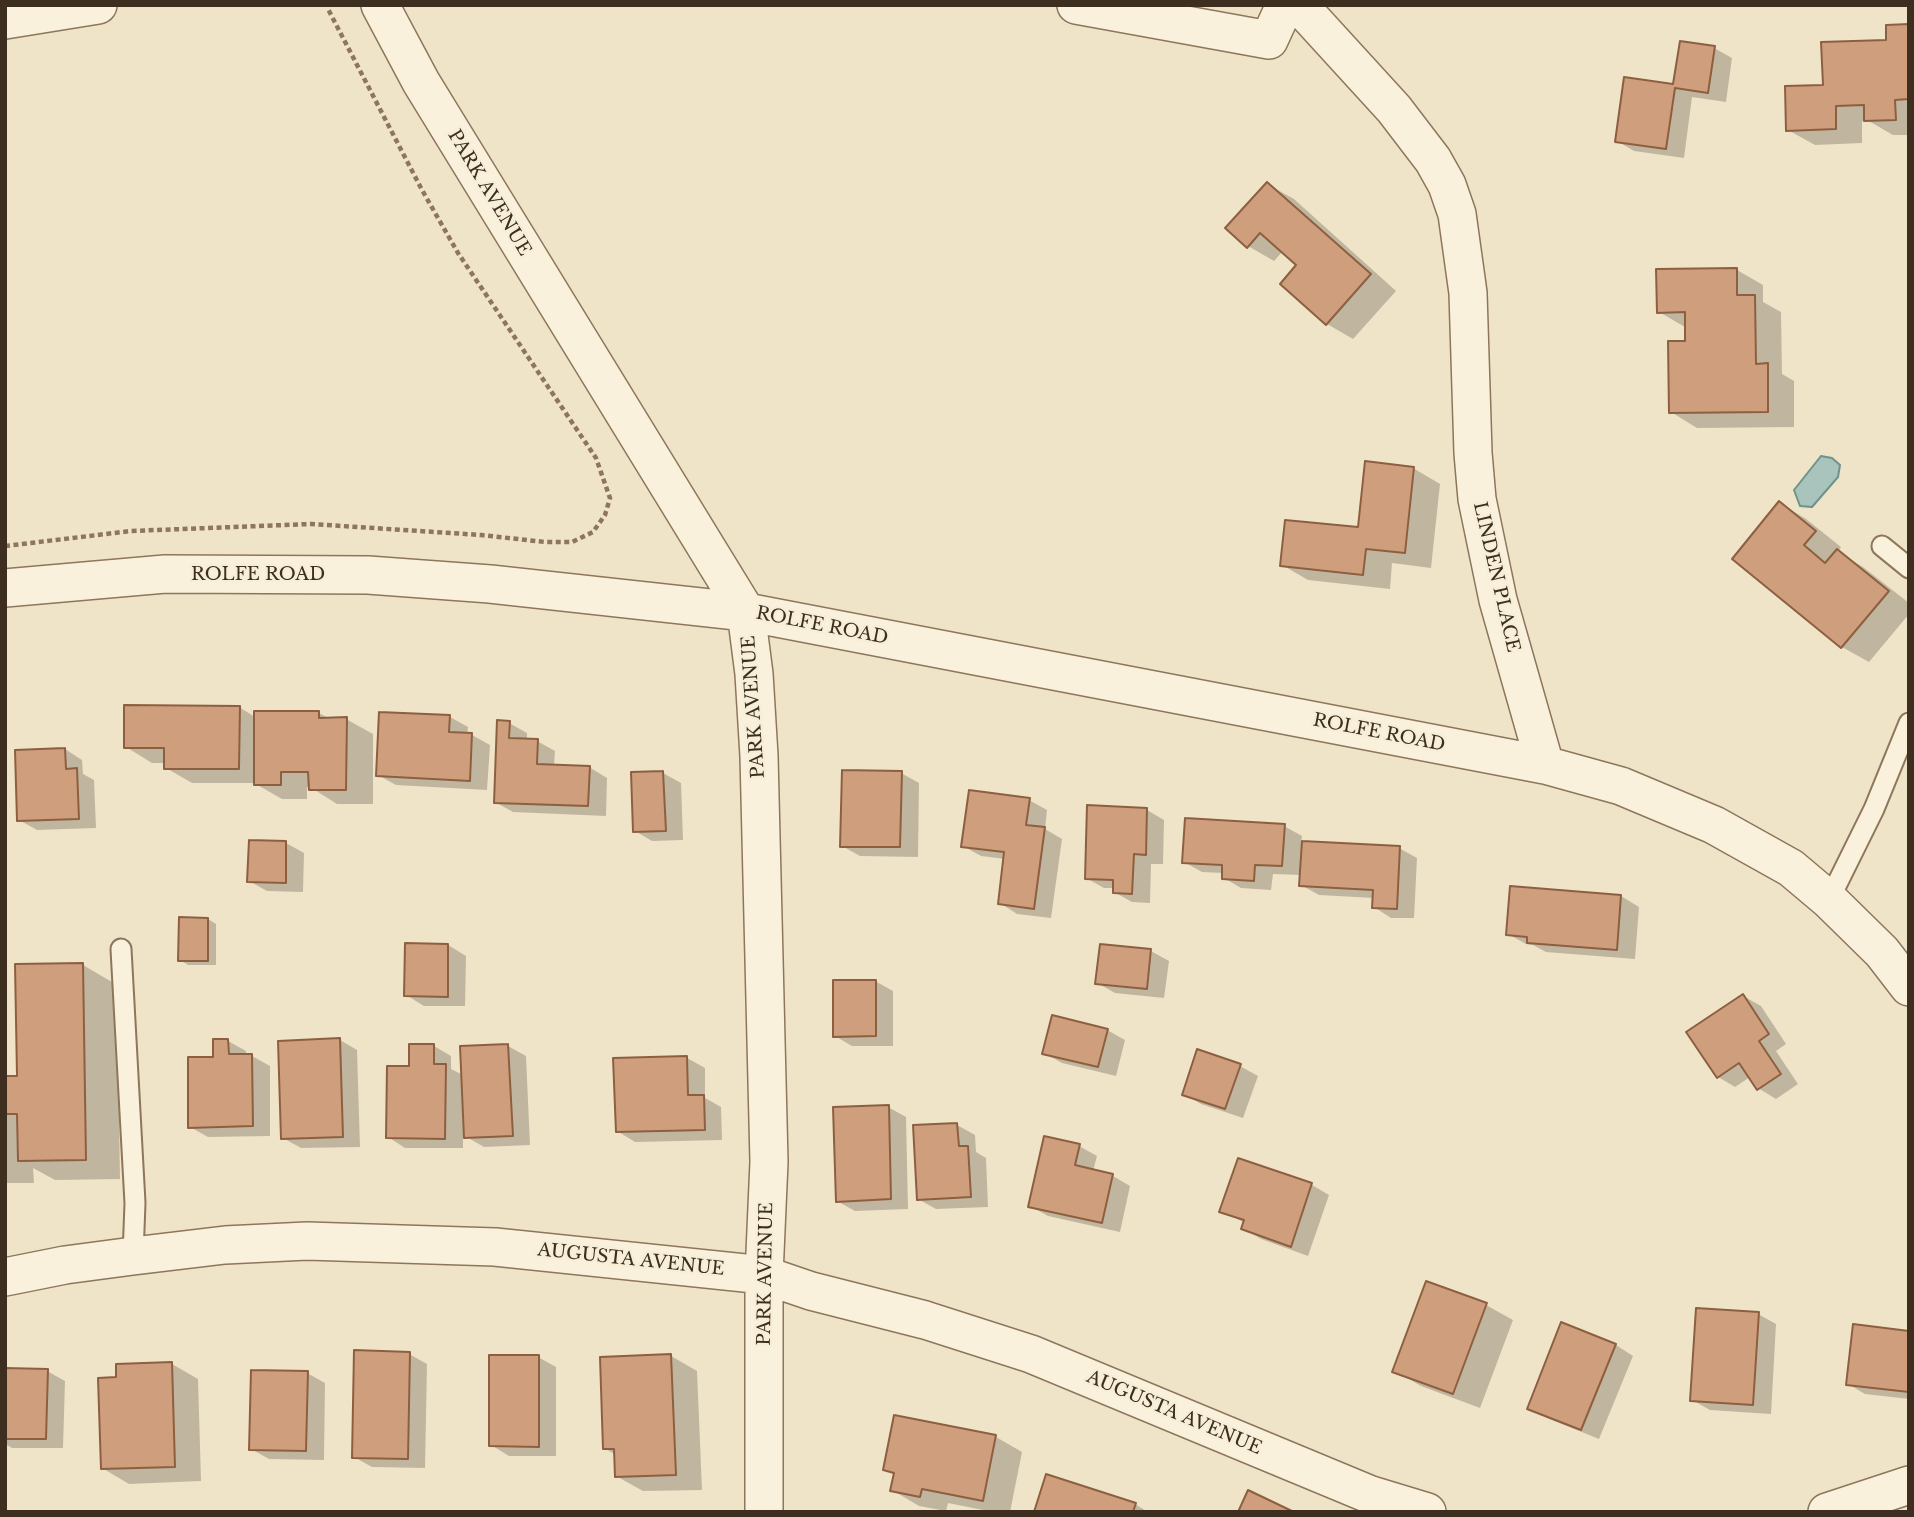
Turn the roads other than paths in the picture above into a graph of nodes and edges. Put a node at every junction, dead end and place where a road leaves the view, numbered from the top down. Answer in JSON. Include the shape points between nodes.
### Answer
{"nodes":[{"id":1,"x":98,"y":5,"type":"edge"},
{"id":2,"x":380,"y":5,"type":"edge"},
{"id":3,"x":1076,"y":5,"type":"edge"},
{"id":4,"x":1285,"y":5,"type":"edge"},
{"id":5,"x":1299,"y":5,"type":"edge"},
{"id":6,"x":5,"y":20,"type":"edge"},
{"id":7,"x":1882,"y":546,"type":"dead end"},
{"id":8,"x":1909,"y":568,"type":"edge"},
{"id":9,"x":5,"y":588,"type":"edge"},
{"id":10,"x":746,"y":612,"type":"junction"},
{"id":11,"x":1909,"y":723,"type":"edge"},
{"id":12,"x":1545,"y":765,"type":"junction"},
{"id":13,"x":1829,"y":900,"type":"junction"},
{"id":14,"x":121,"y":949,"type":"dead end"},
{"id":15,"x":1909,"y":986,"type":"edge"},
{"id":16,"x":133,"y":1256,"type":"junction"},
{"id":17,"x":764,"y":1275,"type":"junction"},
{"id":18,"x":5,"y":1277,"type":"edge"},
{"id":19,"x":1909,"y":1485,"type":"edge"},
{"id":20,"x":764,"y":1512,"type":"edge"},
{"id":21,"x":1427,"y":1512,"type":"edge"},
{"id":22,"x":1827,"y":1512,"type":"edge"}],
"edges":[{"from":1,"to":6,"type":"street"},
{"from":2,"to":10,"type":"street","name":"PARK AVENUE","via":[[421,82]]},
{"from":3,"to":4,"type":"street","via":[[1269,40]]},
{"from":5,"to":12,"type":"street","name":"LINDEN PLACE","via":[[1394,109],[1433,160],[1457,214],[1468,293],[1477,499],[1498,600]]},
{"from":7,"to":8,"type":"lane"},
{"from":9,"to":10,"type":"street","name":"ROLFE ROAD","via":[[165,575],[368,575]]},
{"from":10,"to":12,"type":"street","name":"ROLFE ROAD"},
{"from":10,"to":17,"type":"street","name":"PARK AVENUE","via":[[759,757],[769,1162]]},
{"from":11,"to":13,"type":"lane","via":[[1874,809]]},
{"from":12,"to":13,"type":"street","via":[[1621,786],[1714,824],[1791,868]]},
{"from":13,"to":15,"type":"street"},
{"from":14,"to":16,"type":"lane","via":[[135,1203]]},
{"from":16,"to":17,"type":"street","name":"AUGUSTA AVENUE","via":[[307,1241],[419,1243]]},
{"from":16,"to":18,"type":"street","name":"AUGUSTA AVENUE"},
{"from":17,"to":20,"type":"street","name":"PARK AVENUE"},
{"from":17,"to":21,"type":"street","name":"AUGUSTA AVENUE","via":[[1031,1354],[1371,1495]]},
{"from":19,"to":22,"type":"street"}]}
